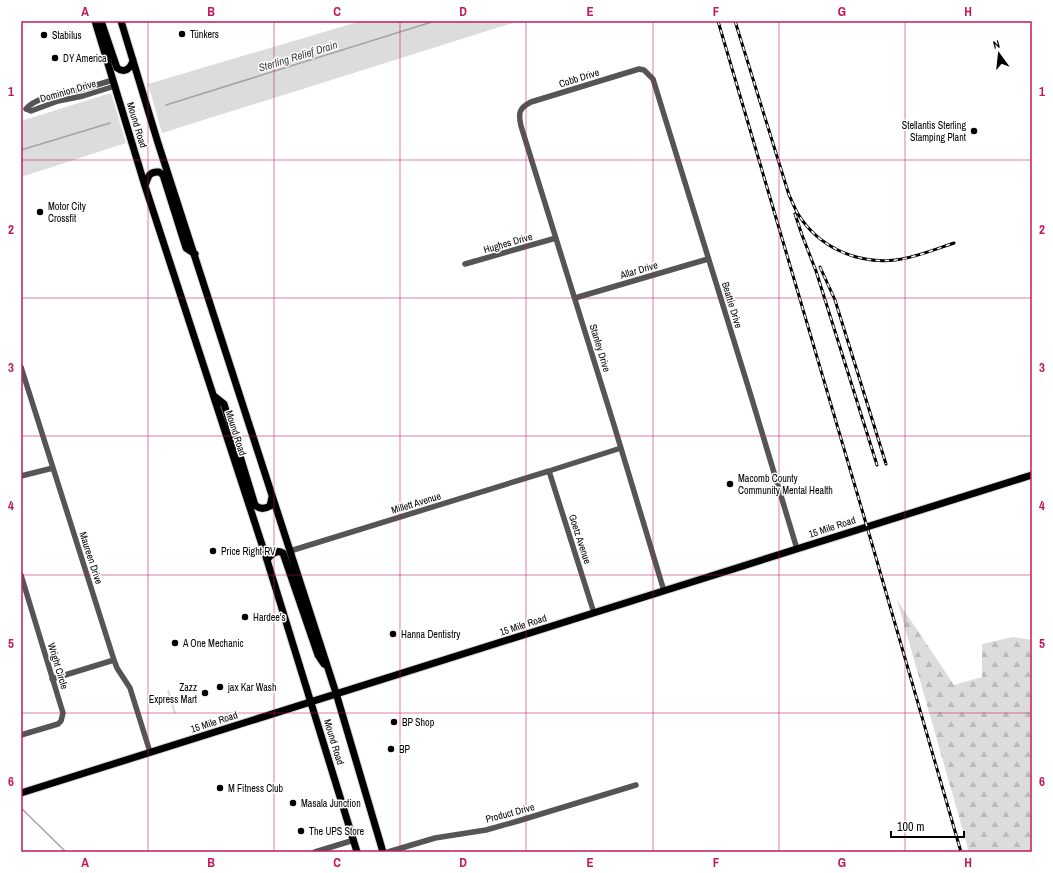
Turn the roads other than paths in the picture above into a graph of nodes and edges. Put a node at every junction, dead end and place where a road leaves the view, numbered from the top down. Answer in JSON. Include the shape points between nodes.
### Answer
{"nodes":[{"id":1,"x":95,"y":21,"type":"edge"},
{"id":2,"x":101,"y":21,"type":"edge"},
{"id":3,"x":121,"y":21,"type":"edge"},
{"id":4,"x":133,"y":60,"type":"junction"},
{"id":5,"x":644,"y":70,"type":"joint"},
{"id":6,"x":114,"y":83,"type":"junction"},
{"id":7,"x":23,"y":109,"type":"edge"},
{"id":8,"x":521,"y":109,"type":"joint"},
{"id":9,"x":145,"y":186,"type":"junction"},
{"id":10,"x":556,"y":238,"type":"junction"},
{"id":11,"x":195,"y":254,"type":"junction"},
{"id":12,"x":708,"y":258,"type":"junction"},
{"id":13,"x":465,"y":264,"type":"dead end"},
{"id":14,"x":575,"y":298,"type":"junction"},
{"id":15,"x":21,"y":367,"type":"edge"},
{"id":16,"x":214,"y":396,"type":"junction"},
{"id":17,"x":621,"y":448,"type":"junction"},
{"id":18,"x":53,"y":468,"type":"junction"},
{"id":19,"x":550,"y":471,"type":"junction"},
{"id":20,"x":1032,"y":475,"type":"edge"},
{"id":21,"x":21,"y":476,"type":"edge"},
{"id":22,"x":272,"y":497,"type":"junction"},
{"id":23,"x":797,"y":549,"type":"junction"},
{"id":24,"x":290,"y":551,"type":"junction"},
{"id":25,"x":267,"y":560,"type":"junction"},
{"id":26,"x":21,"y":575,"type":"edge"},
{"id":27,"x":664,"y":591,"type":"junction"},
{"id":28,"x":594,"y":613,"type":"junction"},
{"id":29,"x":114,"y":660,"type":"junction"},
{"id":30,"x":328,"y":671,"type":"junction"},
{"id":31,"x":52,"y":679,"type":"junction"},
{"id":32,"x":336,"y":694,"type":"junction"},
{"id":33,"x":311,"y":701,"type":"junction"},
{"id":34,"x":21,"y":735,"type":"edge"},
{"id":35,"x":150,"y":752,"type":"junction"},
{"id":36,"x":636,"y":785,"type":"dead end"},
{"id":37,"x":21,"y":793,"type":"edge"},
{"id":38,"x":354,"y":840,"type":"junction"},
{"id":39,"x":315,"y":852,"type":"edge"},
{"id":40,"x":357,"y":852,"type":"edge"},
{"id":41,"x":383,"y":852,"type":"edge"},
{"id":42,"x":388,"y":852,"type":"edge"}],
"edges":[{"from":1,"to":6,"type":"main road","name":"Mound Road"},
{"from":2,"to":4,"type":"main road","via":[[117,68],[121,71],[126,70]]},
{"from":3,"to":4,"type":"main road","name":"Mound Road"},
{"from":4,"to":11,"type":"main road","name":"Mound Road"},
{"from":5,"to":8,"type":"street","name":"Cobb Drive","via":[[635,70],[531,102]]},
{"from":5,"to":12,"type":"street","name":"Beattie Drive","via":[[650,74],[654,84]]},
{"from":6,"to":7,"type":"street","name":"Dominion Drive","via":[[57,94]]},
{"from":6,"to":9,"type":"main road","name":"Mound Road"},
{"from":8,"to":10,"type":"street","name":"Stanley Drive","via":[[521,126]]},
{"from":9,"to":11,"type":"main road","via":[[150,174],[160,172],[186,248]]},
{"from":9,"to":16,"type":"main road","name":"Mound Road"},
{"from":10,"to":13,"type":"street","name":"Hughes Drive"},
{"from":10,"to":14,"type":"street","name":"Stanley Drive"},
{"from":11,"to":22,"type":"main road","name":"Mound Road"},
{"from":12,"to":14,"type":"street","name":"Allar Drive"},
{"from":12,"to":23,"type":"street","name":"Beattie Drive"},
{"from":14,"to":17,"type":"street","name":"Stanley Drive"},
{"from":15,"to":18,"type":"street","name":"Maureen Drive"},
{"from":16,"to":22,"type":"main road","via":[[224,404],[255,504],[259,508],[270,506]]},
{"from":16,"to":25,"type":"main road","name":"Mound Road"},
{"from":17,"to":19,"type":"street","name":"Millett Avenue"},
{"from":17,"to":27,"type":"street","name":"Stanley Drive"},
{"from":18,"to":21,"type":"street"},
{"from":18,"to":29,"type":"street","name":"Maureen Drive"},
{"from":19,"to":24,"type":"street","name":"Millett Avenue"},
{"from":19,"to":28,"type":"street","name":"Goetz Avenue"},
{"from":20,"to":23,"type":"main road","name":"15 Mile Road"},
{"from":22,"to":24,"type":"main road","name":"Mound Road"},
{"from":23,"to":27,"type":"main road","name":"15 Mile Road"},
{"from":24,"to":30,"type":"main road","name":"Mound Road"},
{"from":25,"to":30,"type":"main road","via":[[275,552],[283,553],[318,655]]},
{"from":25,"to":33,"type":"main road","name":"Mound Road"},
{"from":26,"to":31,"type":"street","name":"Wright Circle"},
{"from":27,"to":28,"type":"main road","name":"15 Mile Road"},
{"from":28,"to":32,"type":"main road","name":"15 Mile Road"},
{"from":29,"to":31,"type":"street"},
{"from":29,"to":35,"type":"street","name":"Maureen Drive","via":[[130,688]]},
{"from":30,"to":32,"type":"main road","name":"Mound Road"},
{"from":31,"to":34,"type":"street","name":"Wright Circle","via":[[63,713],[61,721]]},
{"from":32,"to":33,"type":"main road","name":"15 Mile Road"},
{"from":32,"to":41,"type":"main road","name":"Mound Road"},
{"from":33,"to":35,"type":"main road","name":"15 Mile Road"},
{"from":33,"to":38,"type":"main road","name":"Mound Road"},
{"from":35,"to":37,"type":"main road","name":"15 Mile Road"},
{"from":36,"to":42,"type":"street","name":"Product Drive","via":[[518,822],[434,838]]},
{"from":38,"to":39,"type":"street"},
{"from":38,"to":40,"type":"main road","name":"Mound Road"}]}
